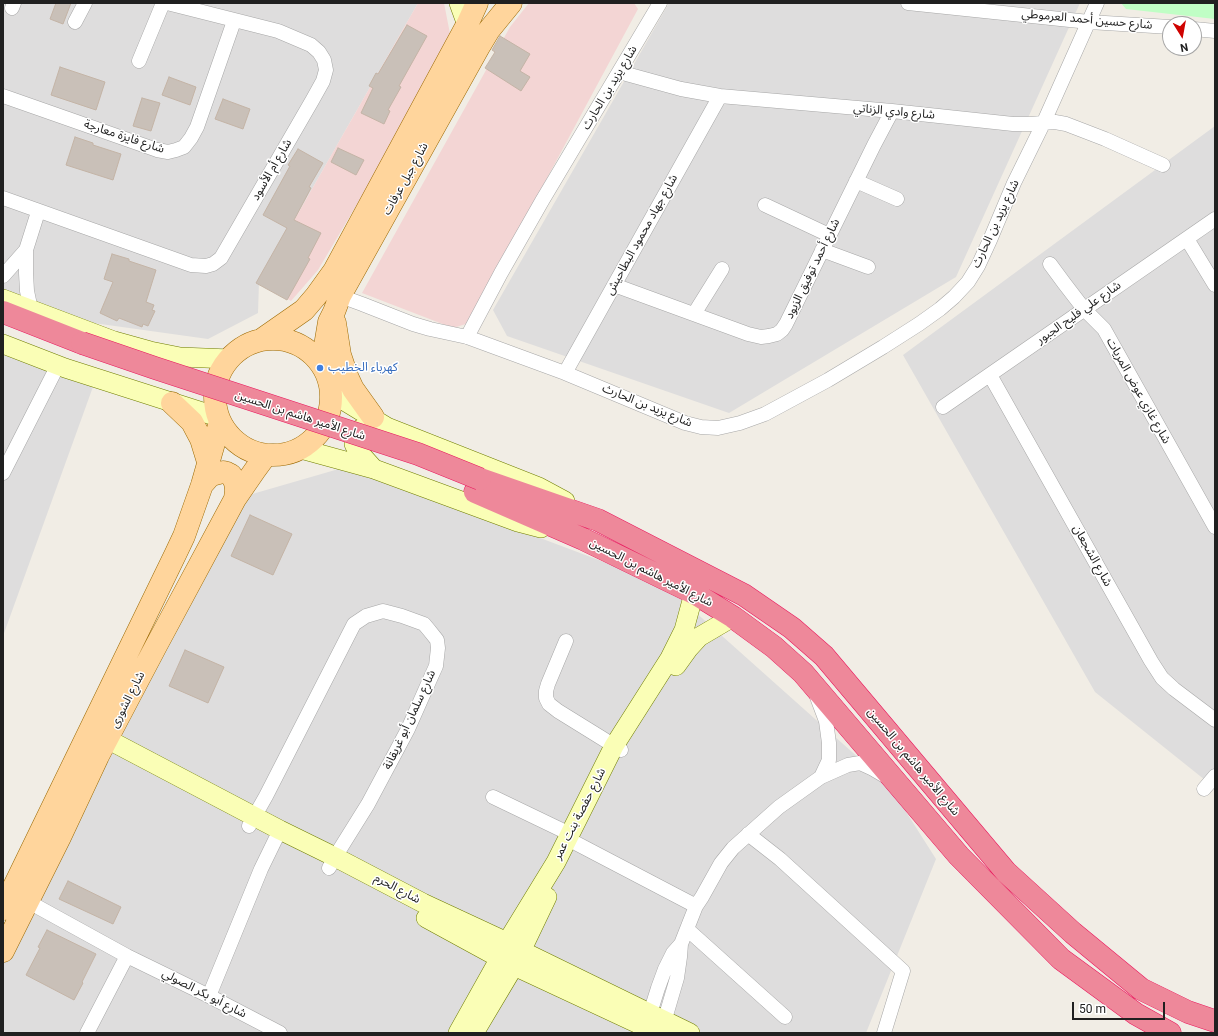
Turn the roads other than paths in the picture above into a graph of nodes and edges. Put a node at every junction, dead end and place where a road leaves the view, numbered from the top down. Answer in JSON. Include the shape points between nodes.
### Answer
{"nodes":[{"id":1,"x":85,"y":3,"type":"edge"},
{"id":2,"x":163,"y":3,"type":"edge"},
{"id":3,"x":167,"y":3,"type":"edge"},
{"id":4,"x":459,"y":3,"type":"edge"},
{"id":5,"x":477,"y":3,"type":"edge"},
{"id":6,"x":511,"y":3,"type":"edge"},
{"id":7,"x":660,"y":3,"type":"edge"},
{"id":8,"x":908,"y":3,"type":"edge"},
{"id":9,"x":1097,"y":3,"type":"edge"},
{"id":10,"x":234,"y":21,"type":"junction"},
{"id":11,"x":75,"y":22,"type":"dead end"},
{"id":12,"x":1089,"y":22,"type":"junction"},
{"id":13,"x":467,"y":25,"type":"junction"},
{"id":14,"x":1162,"y":27,"type":"edge"},
{"id":15,"x":1202,"y":30,"type":"edge"},
{"id":16,"x":1215,"y":31,"type":"edge"},
{"id":17,"x":139,"y":61,"type":"dead end"},
{"id":18,"x":619,"y":72,"type":"junction"},
{"id":19,"x":3,"y":96,"type":"edge"},
{"id":20,"x":720,"y":96,"type":"junction"},
{"id":21,"x":892,"y":111,"type":"junction"},
{"id":22,"x":1043,"y":124,"type":"junction"},
{"id":23,"x":1163,"y":165,"type":"dead end"},
{"id":24,"x":856,"y":181,"type":"junction"},
{"id":25,"x":3,"y":198,"type":"edge"},
{"id":26,"x":897,"y":199,"type":"dead end"},
{"id":27,"x":765,"y":205,"type":"dead end"},
{"id":28,"x":38,"y":212,"type":"junction"},
{"id":29,"x":1215,"y":219,"type":"edge"},
{"id":30,"x":829,"y":235,"type":"junction"},
{"id":31,"x":1187,"y":239,"type":"junction"},
{"id":32,"x":26,"y":250,"type":"junction"},
{"id":33,"x":822,"y":250,"type":"junction"},
{"id":34,"x":1050,"y":264,"type":"dead end"},
{"id":35,"x":868,"y":267,"type":"dead end"},
{"id":36,"x":722,"y":269,"type":"dead end"},
{"id":37,"x":3,"y":276,"type":"edge"},
{"id":38,"x":614,"y":285,"type":"junction"},
{"id":39,"x":1215,"y":285,"type":"edge"},
{"id":40,"x":3,"y":299,"type":"edge"},
{"id":41,"x":1084,"y":309,"type":"junction"},
{"id":42,"x":31,"y":310,"type":"junction"},
{"id":43,"x":304,"y":310,"type":"junction"},
{"id":44,"x":334,"y":310,"type":"junction"},
{"id":45,"x":3,"y":312,"type":"edge"},
{"id":46,"x":694,"y":314,"type":"junction"},
{"id":47,"x":3,"y":327,"type":"edge"},
{"id":48,"x":467,"y":337,"type":"junction"},
{"id":49,"x":261,"y":340,"type":"junction"},
{"id":50,"x":3,"y":344,"type":"edge"},
{"id":51,"x":80,"y":350,"type":"junction"},
{"id":52,"x":180,"y":357,"type":"junction"},
{"id":53,"x":230,"y":359,"type":"junction"},
{"id":54,"x":322,"y":364,"type":"junction"},
{"id":55,"x":58,"y":365,"type":"junction"},
{"id":56,"x":564,"y":373,"type":"junction"},
{"id":57,"x":990,"y":375,"type":"junction"},
{"id":58,"x":332,"y":386,"type":"junction"},
{"id":59,"x":150,"y":396,"type":"junction"},
{"id":60,"x":172,"y":403,"type":"junction"},
{"id":61,"x":943,"y":407,"type":"dead end"},
{"id":62,"x":219,"y":420,"type":"junction"},
{"id":63,"x":380,"y":422,"type":"junction"},
{"id":64,"x":301,"y":449,"type":"junction"},
{"id":65,"x":266,"y":455,"type":"junction"},
{"id":66,"x":209,"y":465,"type":"junction"},
{"id":67,"x":374,"y":469,"type":"junction"},
{"id":68,"x":3,"y":474,"type":"edge"},
{"id":69,"x":202,"y":485,"type":"junction"},
{"id":70,"x":478,"y":486,"type":"junction"},
{"id":71,"x":235,"y":500,"type":"junction"},
{"id":72,"x":598,"y":520,"type":"junction"},
{"id":73,"x":1215,"y":527,"type":"edge"},
{"id":74,"x":583,"y":538,"type":"junction"},
{"id":75,"x":694,"y":593,"type":"junction"},
{"id":76,"x":733,"y":616,"type":"junction"},
{"id":77,"x":566,"y":641,"type":"dead end"},
{"id":78,"x":814,"y":686,"type":"junction"},
{"id":79,"x":1215,"y":720,"type":"edge"},
{"id":80,"x":105,"y":744,"type":"junction"},
{"id":81,"x":617,"y":748,"type":"junction"},
{"id":82,"x":1215,"y":776,"type":"edge"},
{"id":83,"x":821,"y":777,"type":"junction"},
{"id":84,"x":895,"y":782,"type":"junction"},
{"id":85,"x":1204,"y":789,"type":"dead end"},
{"id":86,"x":493,"y":797,"type":"dead end"},
{"id":87,"x":252,"y":821,"type":"junction"},
{"id":88,"x":748,"y":834,"type":"junction"},
{"id":89,"x":277,"y":835,"type":"junction"},
{"id":90,"x":571,"y":838,"type":"junction"},
{"id":91,"x":332,"y":862,"type":"junction"},
{"id":92,"x":28,"y":901,"type":"junction"},
{"id":93,"x":696,"y":906,"type":"junction"},
{"id":94,"x":3,"y":909,"type":"edge"},
{"id":95,"x":687,"y":929,"type":"junction"},
{"id":96,"x":3,"y":951,"type":"edge"},
{"id":97,"x":511,"y":954,"type":"junction"},
{"id":98,"x":127,"y":956,"type":"junction"},
{"id":99,"x":209,"y":996,"type":"junction"},
{"id":100,"x":784,"y":1017,"type":"dead end"},
{"id":101,"x":1215,"y":1021,"type":"edge"},
{"id":102,"x":654,"y":1027,"type":"edge"},
{"id":103,"x":87,"y":1033,"type":"edge"},
{"id":104,"x":280,"y":1033,"type":"edge"},
{"id":105,"x":458,"y":1033,"type":"edge"},
{"id":106,"x":474,"y":1033,"type":"edge"},
{"id":107,"x":690,"y":1033,"type":"edge"},
{"id":108,"x":884,"y":1033,"type":"edge"},
{"id":109,"x":1169,"y":1033,"type":"edge"}],
"edges":[{"from":1,"to":11,"type":"street"},
{"from":2,"to":17,"type":"street"},
{"from":3,"to":10,"type":"street","name":"شارع أم الأسود"},
{"from":4,"to":13,"type":"street"},
{"from":5,"to":13,"type":"main road","name":"شارع جبل عرفات"},
{"from":6,"to":44,"type":"main road","name":"شارع جبل عرفات","via":[[480,45]]},
{"from":7,"to":18,"type":"street","name":"شارع يزيد بن الحارث"},
{"from":8,"to":12,"type":"street","name":"شارع حسين أحمد العرموطي"},
{"from":9,"to":12,"type":"street","name":"شارع يزيد بن الحارث"},
{"from":10,"to":19,"type":"street","name":"شارع فايزة معارجة","via":[[197,127],[184,147],[176,150],[157,150]]},
{"from":10,"to":28,"type":"street","name":"شارع أم الأسود","via":[[278,31],[311,44],[324,60],[326,70],[313,99],[220,258],[206,266],[191,265]]},
{"from":12,"to":14,"type":"street","name":"شارع حسين أحمد العرموطي"},
{"from":12,"to":22,"type":"street","name":"شارع يزيد بن الحارث"},
{"from":13,"to":43,"type":"main road","name":"شارع جبل عرفات","via":[[334,271]]},
{"from":15,"to":16,"type":"street"},
{"from":18,"to":20,"type":"street","name":"شارع وادي الزناتي","via":[[681,89]]},
{"from":18,"to":48,"type":"street","name":"شارع يزيد بن الحارث","via":[[538,207]]},
{"from":20,"to":21,"type":"street","name":"شارع وادي الزناتي"},
{"from":20,"to":38,"type":"street","name":"شارع جهاد محمود البطاحيش"},
{"from":21,"to":22,"type":"street","name":"شارع وادي الزناتي","via":[[1013,124]]},
{"from":21,"to":24,"type":"street","name":"شارع أحمد توفيق الزيود"},
{"from":22,"to":23,"type":"street","name":"شارع وادي الزناتي","via":[[1055,122],[1081,129]]},
{"from":22,"to":56,"type":"street","name":"شارع يزيد بن الحارث","via":[[978,266],[954,297],[883,347],[765,414],[740,424],[718,428],[701,427]]},
{"from":24,"to":26,"type":"street"},
{"from":24,"to":30,"type":"street","name":"شارع أحمد توفيق الزيود"},
{"from":25,"to":28,"type":"street","name":"شارع أم الأسود"},
{"from":27,"to":30,"type":"street"},
{"from":28,"to":32,"type":"street"},
{"from":29,"to":31,"type":"street","name":"شارع علي فليح الجبور"},
{"from":30,"to":33,"type":"street","name":"شارع أحمد توفيق الزيود"},
{"from":31,"to":39,"type":"street"},
{"from":31,"to":41,"type":"street","name":"شارع علي فليح الجبور"},
{"from":32,"to":37,"type":"street"},
{"from":32,"to":42,"type":"street","via":[[27,291]]},
{"from":33,"to":35,"type":"street"},
{"from":33,"to":46,"type":"street","name":"شارع أحمد توفيق الزيود","via":[[786,324],[777,334],[748,334]]},
{"from":34,"to":41,"type":"street","name":"شارع غازي عوض المريات"},
{"from":36,"to":46,"type":"street"},
{"from":38,"to":46,"type":"street","name":"شارع أحمد توفيق الزيود"},
{"from":38,"to":56,"type":"street","name":"شارع جهاد محمود البطاحيش"},
{"from":40,"to":42,"type":"street"},
{"from":41,"to":57,"type":"street","name":"شارع علي فليح الجبور"},
{"from":41,"to":73,"type":"street","name":"شارع غازي عوض المريات","via":[[1104,329]]},
{"from":42,"to":52,"type":"street","via":[[114,341]]},
{"from":43,"to":44,"type":"main road","via":[[314,319]]},
{"from":43,"to":49,"type":"main road","name":"شارع جبل عرفات"},
{"from":44,"to":48,"type":"street","via":[[362,304],[413,324]]},
{"from":44,"to":54,"type":"main road","name":"شارع جبل عرفات"},
{"from":44,"to":63,"type":"main road","via":[[340,355],[347,376],[353,389]]},
{"from":45,"to":51,"type":"highway","name":"شارع الأمير هاشم بن الحسين"},
{"from":47,"to":51,"type":"highway","name":"شارع الأمير هاشم بن الحسين"},
{"from":48,"to":56,"type":"street","name":"شارع يزيد بن الحارث"},
{"from":49,"to":53,"type":"main road","via":[[244,347]]},
{"from":49,"to":54,"type":"main road","via":[[291,342],[306,348]]},
{"from":50,"to":55,"type":"street"},
{"from":51,"to":70,"type":"highway","name":"شارع الأمير هاشم بن الحسين","bridge":true,"via":[[163,371],[418,454]]},
{"from":52,"to":53,"type":"street"},
{"from":52,"to":59,"type":"street","via":[[191,376],[186,391],[174,395]]},
{"from":53,"to":62,"type":"main road","via":[[221,372],[216,386],[215,402]]},
{"from":54,"to":58,"type":"main road"},
{"from":55,"to":59,"type":"street"},
{"from":55,"to":68,"type":"street"},
{"from":57,"to":61,"type":"street","name":"شارع علي فليح الجبور"},
{"from":57,"to":79,"type":"street","name":"شارع الشجعان","via":[[1162,678]]},
{"from":58,"to":63,"type":"street","name":"شارع الأمير هاشم بن الحسين","via":[[346,402]]},
{"from":58,"to":64,"type":"main road","via":[[331,411],[320,433]]},
{"from":59,"to":60,"type":"street"},
{"from":60,"to":62,"type":"street"},
{"from":60,"to":66,"type":"main road","via":[[192,422],[201,438]]},
{"from":62,"to":65,"type":"main road","via":[[228,434],[239,444],[251,452]]},
{"from":62,"to":66,"type":"main road","name":"شارع الشورى"},
{"from":63,"to":67,"type":"street","via":[[363,427],[357,431],[354,438],[357,450]]},
{"from":63,"to":72,"type":"street","name":"شارع الأمير هاشم بن الحسين","via":[[539,487]]},
{"from":64,"to":65,"type":"main road","via":[[284,455]]},
{"from":64,"to":67,"type":"street","name":"شارع الأمير هاشم بن الحسين"},
{"from":65,"to":71,"type":"main road","name":"شارع الشورى"},
{"from":66,"to":69,"type":"main road","name":"شارع الشورى"},
{"from":67,"to":74,"type":"street","name":"شارع الأمير هاشم بن الحسين","via":[[518,522]]},
{"from":69,"to":71,"type":"main road","via":[[212,475],[228,473],[235,482]]},
{"from":69,"to":94,"type":"main road","name":"شارع الشورى","via":[[176,555]]},
{"from":70,"to":72,"type":"highway","name":"شارع الأمير هاشم بن الحسين"},
{"from":70,"to":74,"type":"highway","name":"شارع الأمير هاشم بن الحسين"},
{"from":71,"to":80,"type":"main road","name":"شارع الشورى"},
{"from":72,"to":101,"type":"highway","name":"شارع الأمير هاشم بن الحسين","via":[[744,595],[792,628],[824,656],[1011,877],[1141,989],[1188,1012]]},
{"from":74,"to":75,"type":"highway","name":"شارع الأمير هاشم بن الحسين"},
{"from":75,"to":76,"type":"highway","name":"شارع الأمير هاشم بن الحسين"},
{"from":75,"to":81,"type":"street","name":"شارع حفصة بنت عمر","via":[[684,630]]},
{"from":76,"to":78,"type":"highway","name":"شارع الأمير هاشم بن الحسين","via":[[774,647]]},
{"from":76,"to":81,"type":"street","name":"شارع حفصة بنت عمر","via":[[699,637],[689,648]]},
{"from":77,"to":81,"type":"street","via":[[548,684],[546,698],[558,711]]},
{"from":78,"to":83,"type":"street","via":[[826,721],[829,743],[829,760]]},
{"from":78,"to":84,"type":"highway","name":"شارع الأمير هاشم بن الحسين"},
{"from":80,"to":87,"type":"street","name":"شارع الحرم"},
{"from":80,"to":92,"type":"main road","name":"شارع الشورى"},
{"from":81,"to":90,"type":"street","name":"شارع حفصة بنت عمر"},
{"from":82,"to":85,"type":"street"},
{"from":83,"to":84,"type":"street","via":[[848,765],[860,763]]},
{"from":83,"to":88,"type":"street"},
{"from":84,"to":109,"type":"highway","name":"شارع الأمير هاشم بن الحسين","via":[[959,856],[1061,960],[1136,1014]]},
{"from":86,"to":90,"type":"street"},
{"from":87,"to":89,"type":"street","name":"شارع الحرم"},
{"from":87,"to":91,"type":"street","name":"شارع سلمان أبو غريقانة","via":[[354,624],[366,616],[384,611],[424,624],[437,640],[436,666],[408,729],[368,804]]},
{"from":88,"to":93,"type":"street","via":[[721,864]]},
{"from":88,"to":108,"type":"street","via":[[780,859],[903,971]]},
{"from":89,"to":91,"type":"street","name":"شارع الحرم"},
{"from":89,"to":99,"type":"street"},
{"from":90,"to":93,"type":"street"},
{"from":90,"to":97,"type":"street","name":"شارع حفصة بنت عمر"},
{"from":91,"to":97,"type":"street","name":"شارع الحرم"},
{"from":92,"to":96,"type":"main road","name":"شارع الشورى"},
{"from":92,"to":98,"type":"street","name":"شارع أبو بكر الصولي"},
{"from":93,"to":95,"type":"street"},
{"from":95,"to":100,"type":"street"},
{"from":95,"to":102,"type":"street","via":[[681,944],[677,978]]},
{"from":97,"to":102,"type":"street","name":"شارع الحرم"},
{"from":97,"to":105,"type":"street","name":"شارع حفصة بنت عمر"},
{"from":97,"to":106,"type":"street","name":"شارع حفصة بنت عمر"},
{"from":98,"to":99,"type":"street","name":"شارع أبو بكر الصولي"},
{"from":98,"to":103,"type":"street"},
{"from":99,"to":104,"type":"street","name":"شارع أبو بكر الصولي"},
{"from":102,"to":107,"type":"street","name":"شارع الحرم"}]}
